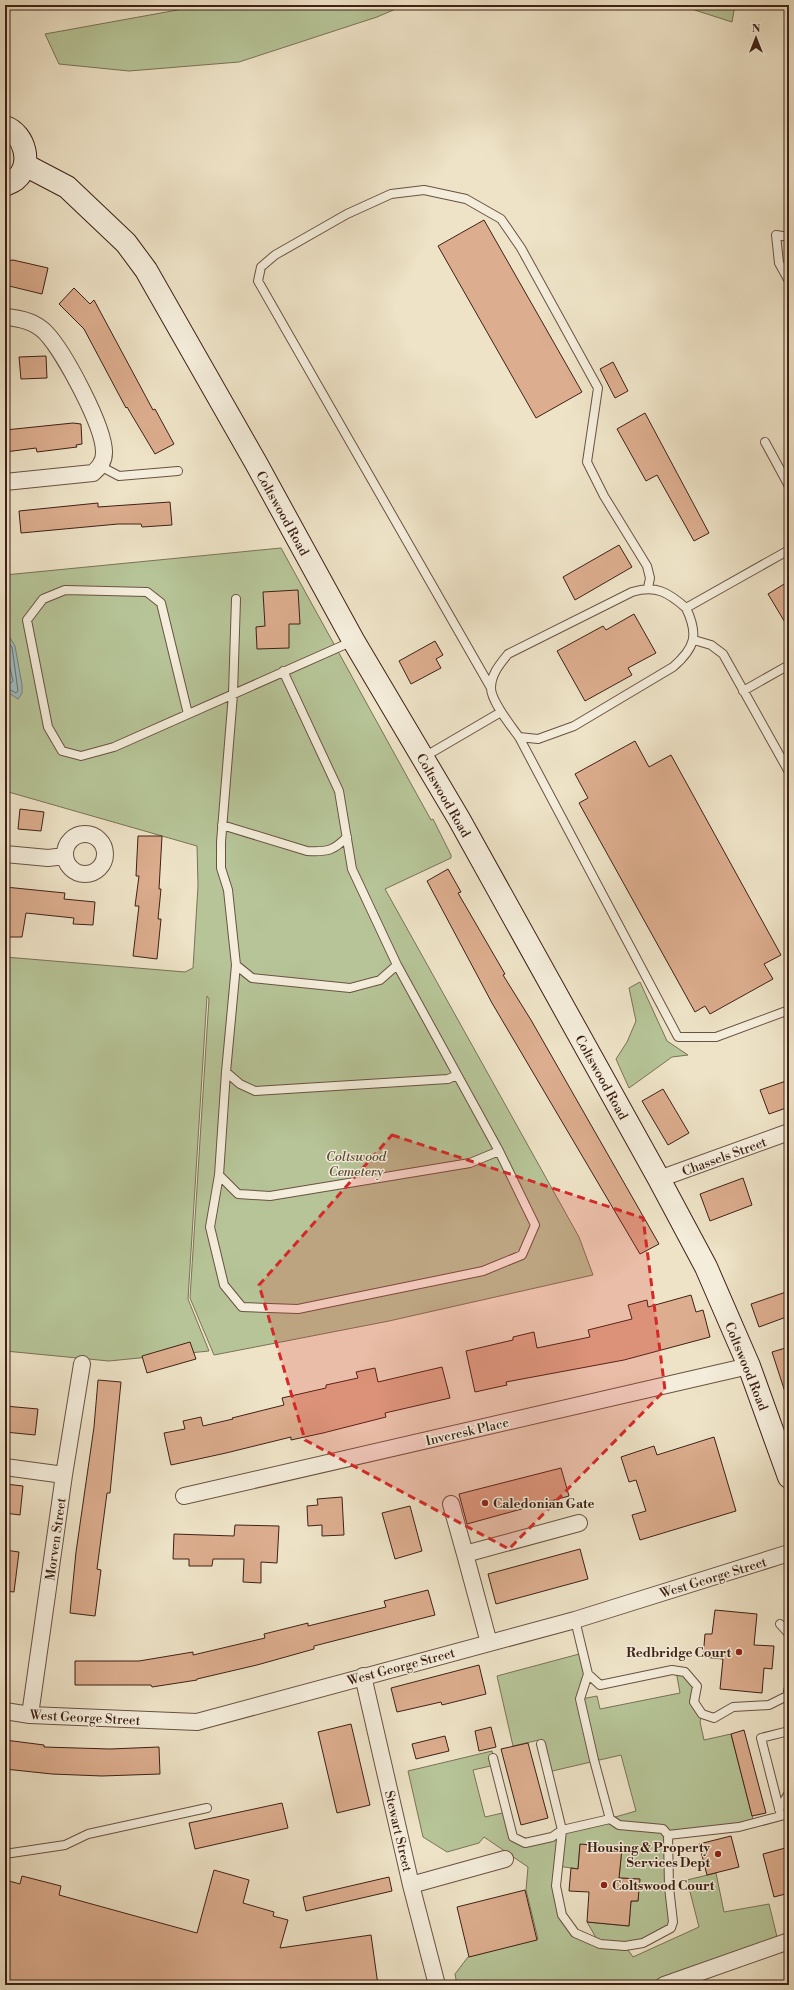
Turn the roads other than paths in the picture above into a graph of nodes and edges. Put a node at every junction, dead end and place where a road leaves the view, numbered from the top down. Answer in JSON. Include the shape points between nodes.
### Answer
{"nodes":[{"id":1,"x":5,"y":127,"type":"edge"},
{"id":2,"x":25,"y":165,"type":"junction"},
{"id":3,"x":5,"y":185,"type":"edge"},
{"id":4,"x":789,"y":237,"type":"edge"},
{"id":5,"x":789,"y":281,"type":"edge"},
{"id":6,"x":5,"y":316,"type":"edge"},
{"id":7,"x":765,"y":442,"type":"dead end"},
{"id":8,"x":100,"y":466,"type":"junction"},
{"id":9,"x":178,"y":471,"type":"dead end"},
{"id":10,"x":5,"y":482,"type":"edge"},
{"id":11,"x":789,"y":486,"type":"edge"},
{"id":12,"x":789,"y":550,"type":"edge"},
{"id":13,"x":648,"y":588,"type":"junction"},
{"id":14,"x":236,"y":599,"type":"dead end"},
{"id":15,"x":686,"y":608,"type":"junction"},
{"id":16,"x":354,"y":640,"type":"junction"},
{"id":17,"x":694,"y":640,"type":"junction"},
{"id":18,"x":789,"y":665,"type":"edge"},
{"id":19,"x":283,"y":671,"type":"junction"},
{"id":20,"x":491,"y":688,"type":"junction"},
{"id":21,"x":743,"y":691,"type":"junction"},
{"id":22,"x":233,"y":694,"type":"junction"},
{"id":23,"x":501,"y":712,"type":"junction"},
{"id":24,"x":188,"y":714,"type":"junction"},
{"id":25,"x":519,"y":737,"type":"junction"},
{"id":26,"x":422,"y":758,"type":"junction"},
{"id":27,"x":789,"y":772,"type":"edge"},
{"id":28,"x":222,"y":825,"type":"junction"},
{"id":29,"x":348,"y":837,"type":"junction"},
{"id":30,"x":5,"y":854,"type":"edge"},
{"id":31,"x":65,"y":856,"type":"dead end"},
{"id":32,"x":236,"y":965,"type":"junction"},
{"id":33,"x":397,"y":965,"type":"junction"},
{"id":34,"x":789,"y":1010,"type":"edge"},
{"id":35,"x":226,"y":1072,"type":"junction"},
{"id":36,"x":457,"y":1075,"type":"junction"},
{"id":37,"x":789,"y":1132,"type":"edge"},
{"id":38,"x":499,"y":1151,"type":"junction"},
{"id":39,"x":219,"y":1175,"type":"junction"},
{"id":40,"x":659,"y":1179,"type":"junction"},
{"id":41,"x":82,"y":1364,"type":"dead end"},
{"id":42,"x":749,"y":1366,"type":"junction"},
{"id":43,"x":5,"y":1467,"type":"edge"},
{"id":44,"x":64,"y":1475,"type":"junction"},
{"id":45,"x":789,"y":1476,"type":"edge"},
{"id":46,"x":184,"y":1496,"type":"dead end"},
{"id":47,"x":451,"y":1504,"type":"dead end"},
{"id":48,"x":579,"y":1523,"type":"dead end"},
{"id":49,"x":789,"y":1553,"type":"edge"},
{"id":50,"x":465,"y":1554,"type":"junction"},
{"id":51,"x":576,"y":1620,"type":"junction"},
{"id":52,"x":780,"y":1624,"type":"dead end"},
{"id":53,"x":789,"y":1634,"type":"edge"},
{"id":54,"x":489,"y":1643,"type":"junction"},
{"id":55,"x":588,"y":1674,"type":"junction"},
{"id":56,"x":363,"y":1676,"type":"junction"},
{"id":57,"x":789,"y":1687,"type":"edge"},
{"id":58,"x":5,"y":1711,"type":"edge"},
{"id":59,"x":30,"y":1715,"type":"junction"},
{"id":60,"x":789,"y":1731,"type":"edge"},
{"id":61,"x":541,"y":1744,"type":"dead end"},
{"id":62,"x":493,"y":1758,"type":"dead end"},
{"id":63,"x":789,"y":1793,"type":"edge"},
{"id":64,"x":207,"y":1808,"type":"dead end"},
{"id":65,"x":779,"y":1809,"type":"junction"},
{"id":66,"x":610,"y":1819,"type":"junction"},
{"id":67,"x":562,"y":1830,"type":"junction"},
{"id":68,"x":668,"y":1835,"type":"junction"},
{"id":69,"x":5,"y":1854,"type":"edge"},
{"id":70,"x":505,"y":1859,"type":"dead end"},
{"id":71,"x":411,"y":1885,"type":"junction"},
{"id":72,"x":789,"y":1941,"type":"edge"},
{"id":73,"x":437,"y":1985,"type":"edge"},
{"id":74,"x":664,"y":1985,"type":"edge"}],
"edges":[{"from":1,"to":2,"type":"main road","via":[[20,139],[26,152]]},
{"from":2,"to":3,"type":"main road","via":[[17,179]]},
{"from":2,"to":16,"type":"main road","name":"Coltswood Road","via":[[68,187],[126,243],[146,270]]},
{"from":4,"to":5,"type":"lane","via":[[776,235],[779,263]]},
{"from":6,"to":8,"type":"street","via":[[29,321],[46,332],[58,347],[93,413],[101,435],[104,453]]},
{"from":7,"to":11,"type":"lane"},
{"from":8,"to":9,"type":"lane","via":[[119,476]]},
{"from":8,"to":10,"type":"street","via":[[93,473],[83,476]]},
{"from":12,"to":15,"type":"lane"},
{"from":13,"to":15,"type":"lane","via":[[674,598]]},
{"from":13,"to":20,"type":"lane","via":[[632,592],[508,654],[496,668]]},
{"from":13,"to":20,"type":"lane","via":[[650,578],[647,566],[604,496],[587,462],[598,388],[521,248],[501,218],[466,198],[424,190],[391,194],[347,214],[275,255],[261,267],[258,281]]},
{"from":14,"to":22,"type":"lane"},
{"from":15,"to":17,"type":"lane","via":[[694,625]]},
{"from":16,"to":19,"type":"lane"},
{"from":16,"to":26,"type":"main road","name":"Coltswood Road"},
{"from":17,"to":21,"type":"lane","via":[[712,645],[723,654]]},
{"from":17,"to":25,"type":"lane","via":[[685,656],[673,667],[574,726],[538,739]]},
{"from":18,"to":21,"type":"lane"},
{"from":19,"to":22,"type":"lane"},
{"from":19,"to":29,"type":"lane","via":[[340,791]]},
{"from":20,"to":23,"type":"lane"},
{"from":21,"to":27,"type":"lane"},
{"from":22,"to":24,"type":"lane"},
{"from":22,"to":28,"type":"lane"},
{"from":23,"to":25,"type":"lane"},
{"from":23,"to":26,"type":"lane"},
{"from":24,"to":24,"type":"lane","via":[[161,603],[147,592],[65,590],[43,599],[27,620],[48,727],[62,751],[81,756],[114,748]]},
{"from":25,"to":34,"type":"lane","via":[[678,1037],[716,1037]]},
{"from":26,"to":40,"type":"main road","name":"Coltswood Road","via":[[459,819]]},
{"from":28,"to":29,"type":"lane","via":[[307,852],[334,849]]},
{"from":28,"to":32,"type":"lane","via":[[221,868],[228,890]]},
{"from":29,"to":33,"type":"lane","via":[[352,869]]},
{"from":30,"to":31,"type":"street","via":[[48,858]]},
{"from":32,"to":33,"type":"lane","via":[[252,978],[350,988],[380,980]]},
{"from":32,"to":35,"type":"lane"},
{"from":33,"to":36,"type":"lane"},
{"from":35,"to":36,"type":"lane","via":[[240,1084],[255,1091],[448,1079]]},
{"from":35,"to":39,"type":"lane"},
{"from":36,"to":38,"type":"lane"},
{"from":37,"to":40,"type":"street","name":"Chassels Street"},
{"from":38,"to":39,"type":"lane","via":[[470,1163],[270,1196],[238,1194]]},
{"from":38,"to":39,"type":"lane","via":[[535,1225],[522,1255],[483,1271],[298,1309],[242,1307],[224,1284],[210,1227]]},
{"from":40,"to":42,"type":"main road","name":"Coltswood Road","via":[[706,1267]]},
{"from":41,"to":44,"type":"street","name":"Morven Street"},
{"from":42,"to":45,"type":"main road","name":"Coltswood Road"},
{"from":42,"to":46,"type":"street","name":"Inveresk Place"},
{"from":43,"to":44,"type":"street"},
{"from":44,"to":59,"type":"street","name":"Morven Street"},
{"from":47,"to":50,"type":"street"},
{"from":48,"to":50,"type":"street"},
{"from":49,"to":51,"type":"street","name":"West George Street"},
{"from":50,"to":54,"type":"street"},
{"from":51,"to":54,"type":"street","name":"West George Street"},
{"from":51,"to":55,"type":"lane"},
{"from":52,"to":53,"type":"lane"},
{"from":54,"to":56,"type":"street","name":"West George Street"},
{"from":55,"to":57,"type":"lane","via":[[600,1686],[672,1670],[685,1672],[697,1686],[694,1702],[702,1714],[714,1718],[733,1707],[769,1705],[787,1696]]},
{"from":55,"to":66,"type":"lane","via":[[580,1699]]},
{"from":56,"to":59,"type":"street","name":"West George Street","via":[[197,1722]]},
{"from":56,"to":71,"type":"street","name":"Stewart Street"},
{"from":58,"to":59,"type":"street","name":"West George Street"},
{"from":60,"to":65,"type":"lane","via":[[761,1738]]},
{"from":61,"to":67,"type":"lane"},
{"from":62,"to":67,"type":"lane","via":[[513,1837],[525,1843],[552,1837]]},
{"from":63,"to":65,"type":"lane"},
{"from":64,"to":69,"type":"lane","via":[[88,1834],[65,1845]]},
{"from":65,"to":68,"type":"lane","via":[[781,1816],[739,1827]]},
{"from":66,"to":67,"type":"lane"},
{"from":66,"to":68,"type":"lane","via":[[619,1825],[663,1829]]},
{"from":67,"to":68,"type":"lane","via":[[556,1886],[562,1915],[575,1933],[600,1944],[625,1946],[643,1943],[671,1928],[673,1922]]},
{"from":70,"to":71,"type":"street"},
{"from":71,"to":73,"type":"street","name":"Stewart Street"},
{"from":72,"to":74,"type":"street"}]}
